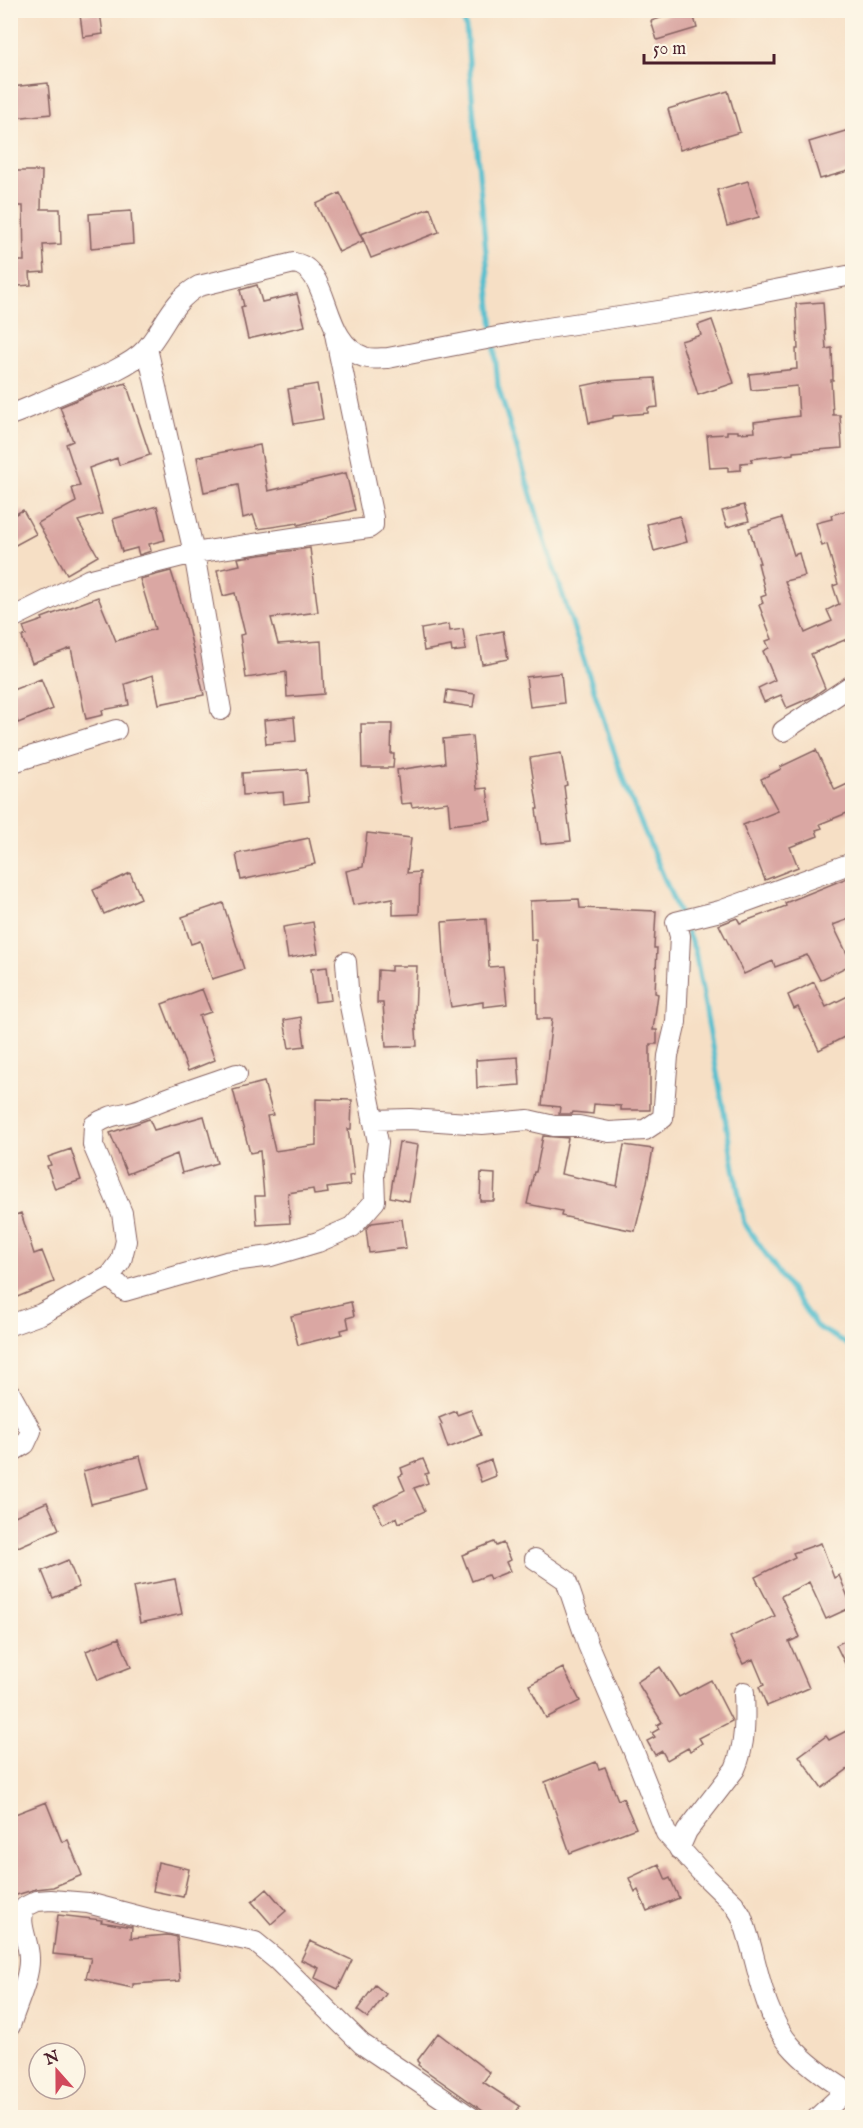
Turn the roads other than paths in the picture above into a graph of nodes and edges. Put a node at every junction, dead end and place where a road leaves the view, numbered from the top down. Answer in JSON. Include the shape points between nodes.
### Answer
{"nodes":[{"id":1,"x":852,"y":275,"type":"edge"},
{"id":2,"x":333,"y":327,"type":"junction"},
{"id":3,"x":147,"y":348,"type":"junction"},
{"id":4,"x":10,"y":415,"type":"edge"},
{"id":5,"x":194,"y":553,"type":"junction"},
{"id":6,"x":10,"y":619,"type":"edge"},
{"id":7,"x":852,"y":685,"type":"edge"},
{"id":8,"x":221,"y":710,"type":"dead end"},
{"id":9,"x":116,"y":730,"type":"dead end"},
{"id":10,"x":783,"y":732,"type":"dead end"},
{"id":11,"x":10,"y":764,"type":"edge"},
{"id":12,"x":852,"y":863,"type":"edge"},
{"id":13,"x":346,"y":962,"type":"dead end"},
{"id":14,"x":237,"y":1074,"type":"dead end"},
{"id":15,"x":373,"y":1120,"type":"junction"},
{"id":16,"x":110,"y":1276,"type":"junction"},
{"id":17,"x":10,"y":1325,"type":"edge"},
{"id":18,"x":10,"y":1393,"type":"edge"},
{"id":19,"x":10,"y":1453,"type":"edge"},
{"id":20,"x":535,"y":1559,"type":"dead end"},
{"id":21,"x":744,"y":1692,"type":"dead end"},
{"id":22,"x":679,"y":1849,"type":"junction"},
{"id":23,"x":10,"y":2026,"type":"edge"},
{"id":24,"x":850,"y":2092,"type":"edge"},
{"id":25,"x":472,"y":2118,"type":"edge"},
{"id":26,"x":817,"y":2118,"type":"edge"}],
"edges":[{"from":1,"to":2,"type":"street","via":[[388,358],[365,358],[346,346]]},
{"from":2,"to":3,"type":"street","via":[[315,276],[294,263],[188,292]]},
{"from":2,"to":5,"type":"street","via":[[373,525]]},
{"from":3,"to":4,"type":"street","via":[[109,373]]},
{"from":3,"to":5,"type":"street"},
{"from":5,"to":6,"type":"street","via":[[88,580]]},
{"from":5,"to":8,"type":"street"},
{"from":7,"to":10,"type":"street"},
{"from":9,"to":11,"type":"street"},
{"from":12,"to":15,"type":"street","via":[[720,911],[676,922],[680,936],[675,1022],[663,1118],[645,1130],[609,1132],[528,1120],[482,1124]]},
{"from":13,"to":15,"type":"street","via":[[349,1001]]},
{"from":14,"to":16,"type":"street","via":[[140,1109],[108,1116],[94,1125],[93,1145],[122,1213],[126,1241],[121,1261]]},
{"from":15,"to":16,"type":"street","via":[[378,1142],[375,1201],[352,1227],[271,1256],[226,1262],[124,1292]]},
{"from":16,"to":17,"type":"street","via":[[40,1314]]},
{"from":18,"to":19,"type":"street","via":[[31,1431],[24,1444]]},
{"from":20,"to":22,"type":"street","via":[[566,1580],[588,1644],[666,1833]]},
{"from":21,"to":22,"type":"street","via":[[740,1758],[687,1831]]},
{"from":22,"to":24,"type":"street","via":[[734,1904],[741,1916],[775,2022],[790,2045]]},
{"from":23,"to":25,"type":"street","via":[[29,1968],[21,1918],[25,1907],[51,1900],[87,1903],[255,1942],[362,2044]]},
{"from":24,"to":26,"type":"street"}]}
